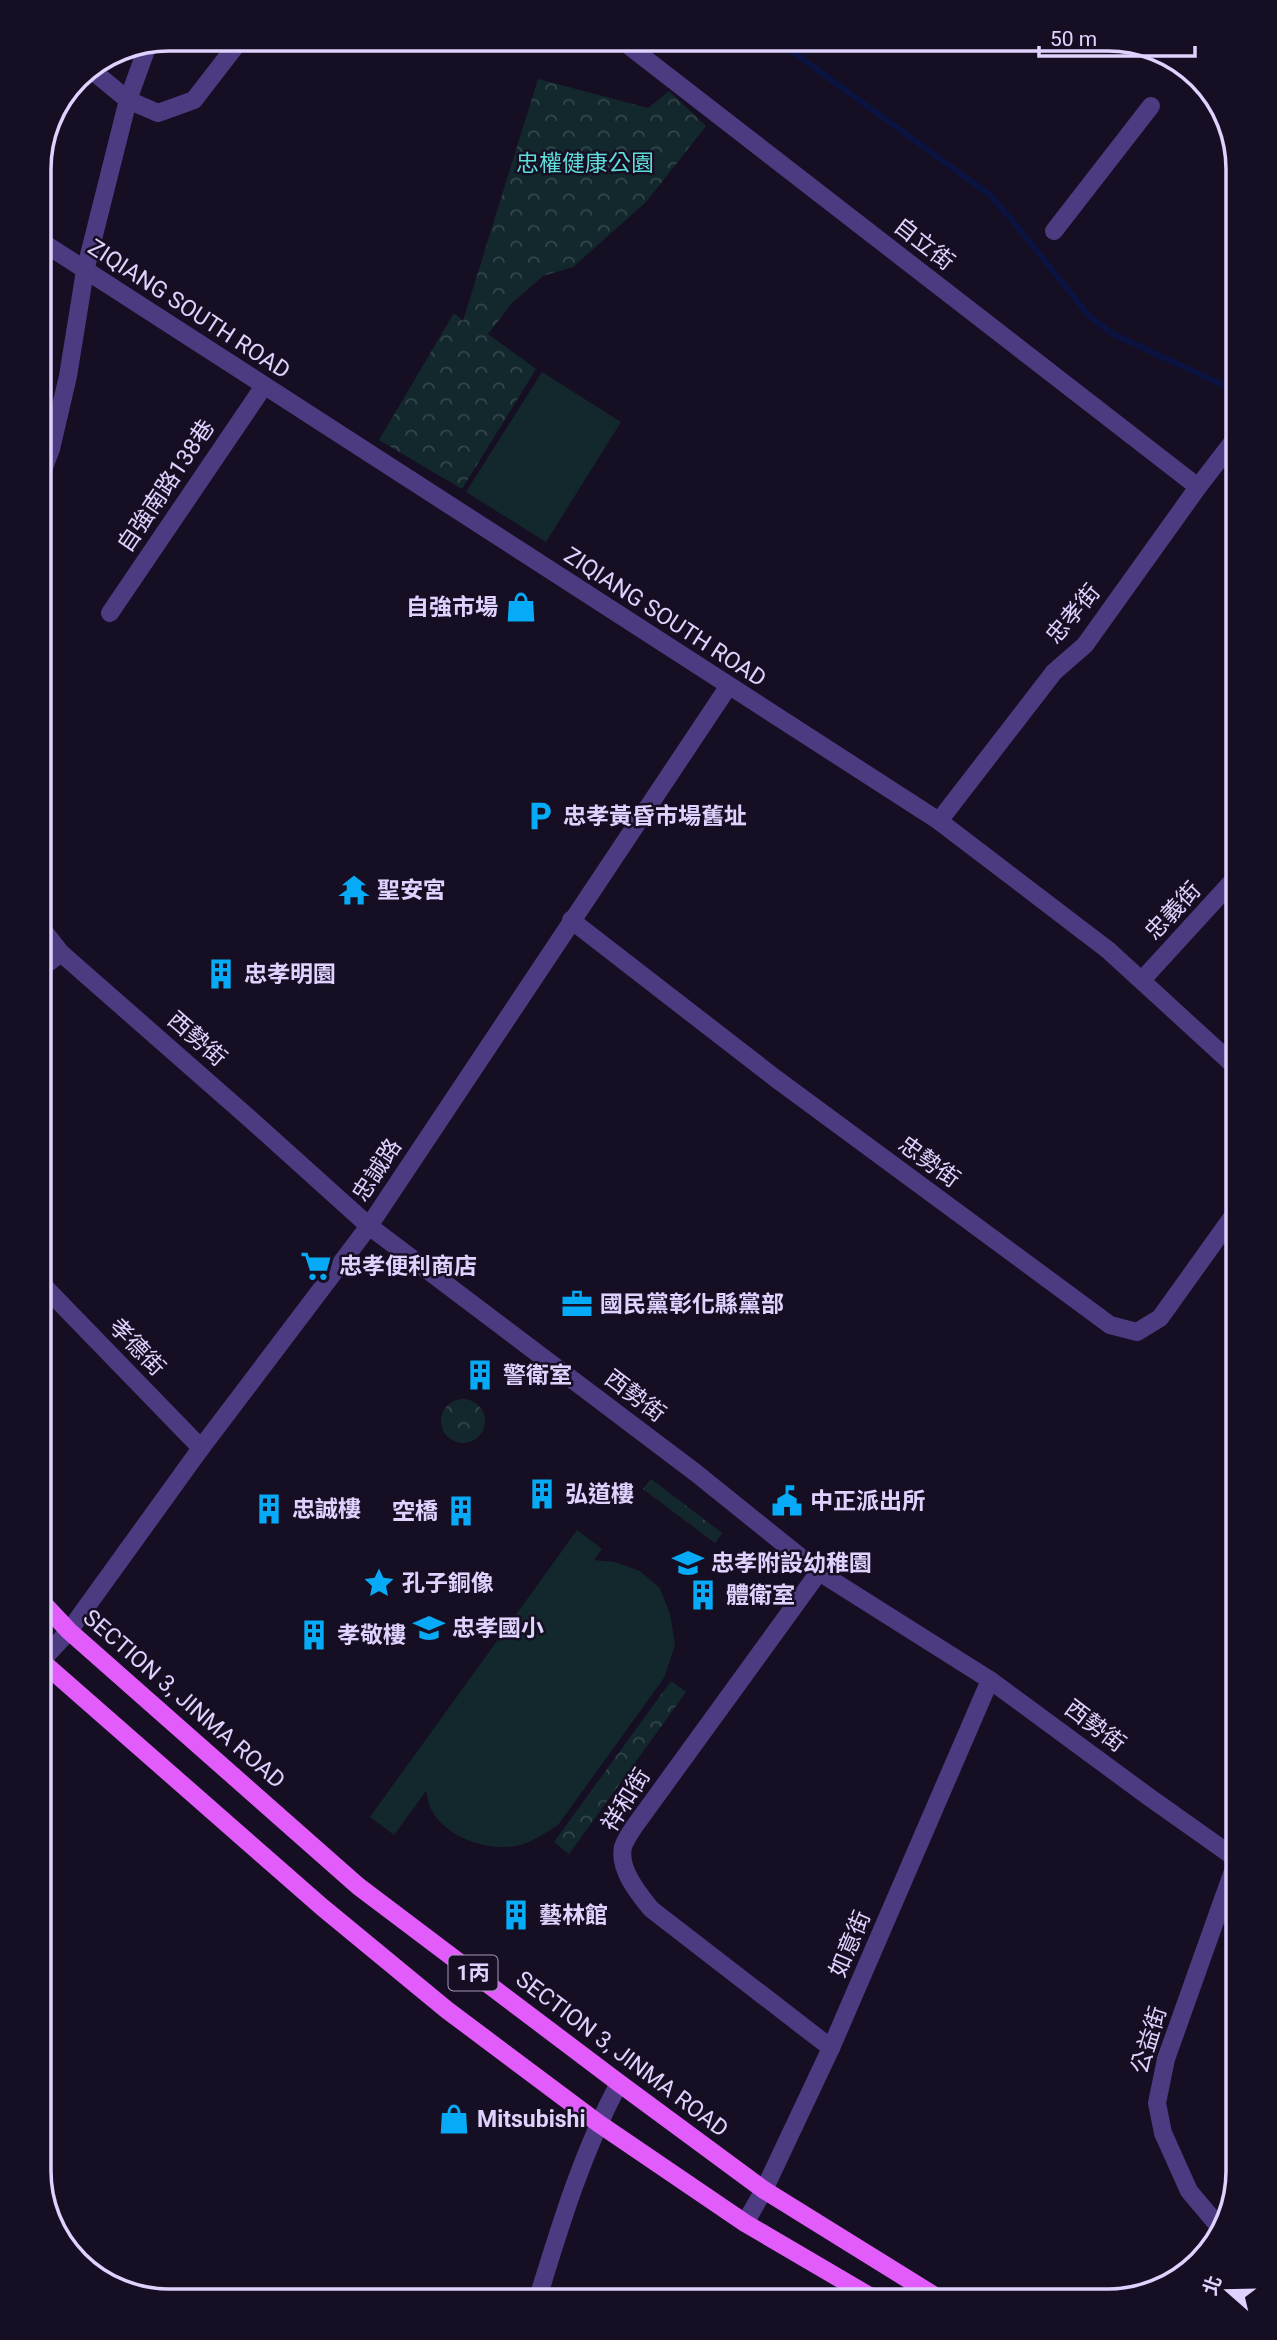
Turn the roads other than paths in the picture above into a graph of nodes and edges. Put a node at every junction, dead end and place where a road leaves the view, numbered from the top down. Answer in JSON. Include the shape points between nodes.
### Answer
{"nodes":[{"id":1,"x":231,"y":51,"type":"edge"},
{"id":2,"x":635,"y":51,"type":"edge"},
{"id":3,"x":145,"y":54,"type":"edge"},
{"id":4,"x":98,"y":75,"type":"edge"},
{"id":5,"x":128,"y":100,"type":"junction"},
{"id":6,"x":1151,"y":106,"type":"dead end"},
{"id":7,"x":1054,"y":231,"type":"dead end"},
{"id":8,"x":51,"y":248,"type":"edge"},
{"id":9,"x":85,"y":271,"type":"junction"},
{"id":10,"x":264,"y":386,"type":"junction"},
{"id":11,"x":51,"y":449,"type":"edge"},
{"id":12,"x":1226,"y":451,"type":"edge"},
{"id":13,"x":1198,"y":488,"type":"junction"},
{"id":14,"x":110,"y":612,"type":"dead end"},
{"id":15,"x":728,"y":687,"type":"junction"},
{"id":16,"x":939,"y":821,"type":"junction"},
{"id":17,"x":1226,"y":888,"type":"edge"},
{"id":18,"x":571,"y":920,"type":"junction"},
{"id":19,"x":51,"y":940,"type":"edge"},
{"id":20,"x":61,"y":953,"type":"junction"},
{"id":21,"x":51,"y":961,"type":"edge"},
{"id":22,"x":1143,"y":980,"type":"junction"},
{"id":23,"x":1226,"y":1058,"type":"edge"},
{"id":24,"x":369,"y":1226,"type":"junction"},
{"id":25,"x":1226,"y":1226,"type":"edge"},
{"id":26,"x":51,"y":1293,"type":"edge"},
{"id":27,"x":201,"y":1448,"type":"junction"},
{"id":28,"x":819,"y":1572,"type":"junction"},
{"id":29,"x":51,"y":1612,"type":"edge"},
{"id":30,"x":69,"y":1631,"type":"junction"},
{"id":31,"x":51,"y":1649,"type":"edge"},
{"id":32,"x":51,"y":1670,"type":"edge"},
{"id":33,"x":990,"y":1680,"type":"junction"},
{"id":34,"x":1226,"y":1851,"type":"edge"},
{"id":35,"x":1226,"y":1892,"type":"edge"},
{"id":36,"x":831,"y":2048,"type":"junction"},
{"id":37,"x":619,"y":2083,"type":"junction"},
{"id":38,"x":598,"y":2123,"type":"junction"},
{"id":39,"x":764,"y":2190,"type":"junction"},
{"id":40,"x":1215,"y":2222,"type":"edge"},
{"id":41,"x":745,"y":2223,"type":"junction"},
{"id":42,"x":541,"y":2289,"type":"edge"},
{"id":43,"x":858,"y":2289,"type":"edge"},
{"id":44,"x":924,"y":2289,"type":"edge"}],
"edges":[{"from":1,"to":5,"type":"street","via":[[194,100],[158,113]]},
{"from":2,"to":13,"type":"street","name":"自立街"},
{"from":3,"to":5,"type":"street"},
{"from":4,"to":5,"type":"street"},
{"from":5,"to":9,"type":"street"},
{"from":6,"to":7,"type":"street"},
{"from":8,"to":9,"type":"street","name":"ZIQIANG SOUTH ROAD"},
{"from":9,"to":10,"type":"street","name":"ZIQIANG SOUTH ROAD"},
{"from":9,"to":11,"type":"street"},
{"from":10,"to":14,"type":"street","name":"自強南路138巷"},
{"from":10,"to":15,"type":"street","name":"ZIQIANG SOUTH ROAD"},
{"from":12,"to":13,"type":"street","name":"忠孝街"},
{"from":13,"to":16,"type":"street","name":"忠孝街","via":[[1085,645],[1054,672]]},
{"from":15,"to":16,"type":"street","name":"ZIQIANG SOUTH ROAD"},
{"from":15,"to":18,"type":"street","name":"忠誠路"},
{"from":16,"to":22,"type":"street","name":"ZIQIANG SOUTH ROAD"},
{"from":17,"to":22,"type":"street","name":"忠義街"},
{"from":18,"to":24,"type":"street","name":"忠誠路"},
{"from":18,"to":25,"type":"street","name":"忠勢街","via":[[775,1078],[1110,1325],[1137,1332],[1160,1318]]},
{"from":19,"to":20,"type":"street","name":"西勢街"},
{"from":20,"to":21,"type":"street"},
{"from":20,"to":24,"type":"street","name":"西勢街"},
{"from":22,"to":23,"type":"street","name":"ZIQIANG SOUTH ROAD"},
{"from":24,"to":27,"type":"street","name":"忠誠路"},
{"from":24,"to":28,"type":"street","name":"西勢街","via":[[696,1473]]},
{"from":26,"to":27,"type":"street","name":"孝德街"},
{"from":27,"to":30,"type":"street","name":"忠誠路"},
{"from":28,"to":33,"type":"street","name":"西勢街"},
{"from":28,"to":36,"type":"street","name":"祥和街","via":[[622,1849],[626,1870],[651,1909]]},
{"from":29,"to":30,"type":"main road","name":"SECTION 3, JINMA ROAD","number":"1丙"},
{"from":30,"to":31,"type":"street","name":"忠誠路"},
{"from":30,"to":37,"type":"main road","name":"SECTION 3, JINMA ROAD","number":"1丙","via":[[358,1886]]},
{"from":32,"to":38,"type":"main road","number":"1丙","via":[[322,1907],[457,2018]]},
{"from":33,"to":34,"type":"street","name":"西勢街"},
{"from":33,"to":36,"type":"street","name":"如意街"},
{"from":35,"to":40,"type":"street","name":"公益街","via":[[1166,2059],[1157,2103],[1163,2133],[1189,2191]]},
{"from":36,"to":39,"type":"street","name":"如意街"},
{"from":37,"to":38,"type":"street"},
{"from":37,"to":39,"type":"main road","name":"SECTION 3, JINMA ROAD","number":"1丙"},
{"from":38,"to":41,"type":"main road","number":"1丙"},
{"from":38,"to":42,"type":"street"},
{"from":39,"to":41,"type":"street","name":"如意街"},
{"from":39,"to":44,"type":"main road","name":"SECTION 3, JINMA ROAD","number":"1丙"},
{"from":41,"to":43,"type":"main road","number":"1丙"}]}
